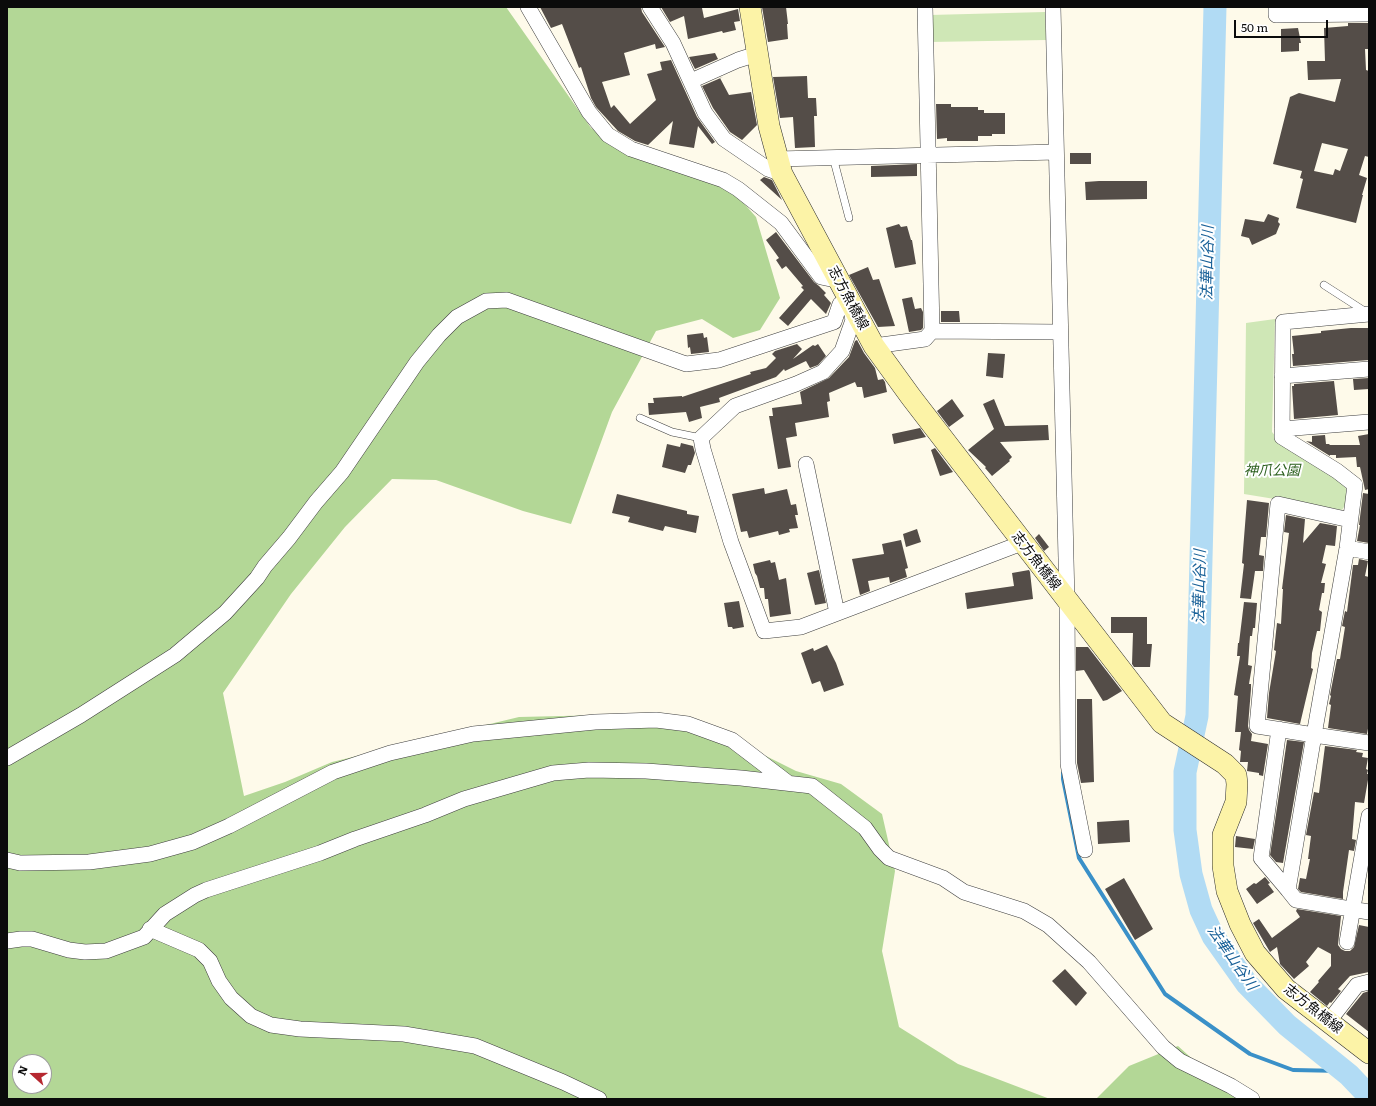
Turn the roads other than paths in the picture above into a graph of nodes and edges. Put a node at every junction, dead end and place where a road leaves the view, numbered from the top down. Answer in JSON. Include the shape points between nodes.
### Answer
{"nodes":[{"id":1,"x":528,"y":7,"type":"edge"},
{"id":2,"x":650,"y":7,"type":"edge"},
{"id":3,"x":750,"y":7,"type":"edge"},
{"id":4,"x":925,"y":7,"type":"edge"},
{"id":5,"x":1053,"y":7,"type":"edge"},
{"id":6,"x":1276,"y":7,"type":"edge"},
{"id":7,"x":1331,"y":11,"type":"edge"},
{"id":8,"x":1369,"y":14,"type":"edge"},
{"id":9,"x":757,"y":54,"type":"junction"},
{"id":10,"x":691,"y":81,"type":"junction"},
{"id":11,"x":652,"y":144,"type":"dead end"},
{"id":12,"x":1056,"y":152,"type":"junction"},
{"id":13,"x":929,"y":154,"type":"junction"},
{"id":14,"x":833,"y":157,"type":"junction"},
{"id":15,"x":684,"y":167,"type":"junction"},
{"id":16,"x":780,"y":167,"type":"junction"},
{"id":17,"x":849,"y":218,"type":"dead end"},
{"id":18,"x":840,"y":281,"type":"junction"},
{"id":19,"x":1324,"y":285,"type":"dead end"},
{"id":20,"x":849,"y":300,"type":"junction"},
{"id":21,"x":1369,"y":314,"type":"edge"},
{"id":22,"x":932,"y":331,"type":"junction"},
{"id":23,"x":1060,"y":332,"type":"junction"},
{"id":24,"x":874,"y":346,"type":"junction"},
{"id":25,"x":1369,"y":369,"type":"edge"},
{"id":26,"x":1282,"y":376,"type":"junction"},
{"id":27,"x":640,"y":418,"type":"dead end"},
{"id":28,"x":1369,"y":422,"type":"edge"},
{"id":29,"x":1282,"y":429,"type":"junction"},
{"id":30,"x":701,"y":438,"type":"junction"},
{"id":31,"x":806,"y":464,"type":"dead end"},
{"id":32,"x":1350,"y":520,"type":"junction"},
{"id":33,"x":1022,"y":543,"type":"junction"},
{"id":34,"x":1347,"y":548,"type":"junction"},
{"id":35,"x":1369,"y":552,"type":"edge"},
{"id":36,"x":1067,"y":601,"type":"junction"},
{"id":37,"x":837,"y":613,"type":"junction"},
{"id":38,"x":1279,"y":729,"type":"junction"},
{"id":39,"x":1314,"y":735,"type":"junction"},
{"id":40,"x":1369,"y":743,"type":"edge"},
{"id":41,"x":7,"y":758,"type":"edge"},
{"id":42,"x":788,"y":783,"type":"junction"},
{"id":43,"x":1369,"y":816,"type":"edge"},
{"id":44,"x":1085,"y":850,"type":"dead end"},
{"id":45,"x":7,"y":860,"type":"edge"},
{"id":46,"x":1288,"y":890,"type":"junction"},
{"id":47,"x":1353,"y":910,"type":"junction"},
{"id":48,"x":1369,"y":912,"type":"edge"},
{"id":49,"x":150,"y":929,"type":"junction"},
{"id":50,"x":7,"y":941,"type":"edge"},
{"id":51,"x":1347,"y":942,"type":"dead end"},
{"id":52,"x":1369,"y":982,"type":"edge"},
{"id":53,"x":1329,"y":1021,"type":"junction"},
{"id":54,"x":1369,"y":1053,"type":"edge"},
{"id":55,"x":599,"y":1099,"type":"edge"},
{"id":56,"x":1252,"y":1099,"type":"edge"}],
"edges":[{"from":1,"to":15,"type":"street","via":[[589,112],[608,135],[631,149]]},
{"from":2,"to":10,"type":"street","via":[[673,43]]},
{"from":3,"to":9,"type":"main road","name":"志方魚橋線"},
{"from":4,"to":13,"type":"street"},
{"from":5,"to":12,"type":"street"},
{"from":6,"to":7,"type":"street","via":[[1276,15]]},
{"from":7,"to":8,"type":"street"},
{"from":9,"to":10,"type":"street"},
{"from":9,"to":16,"type":"main road","name":"志方魚橋線","via":[[769,126]]},
{"from":10,"to":16,"type":"street","via":[[705,113],[724,139],[768,169]]},
{"from":11,"to":15,"type":"street"},
{"from":12,"to":13,"type":"street"},
{"from":12,"to":23,"type":"street"},
{"from":13,"to":14,"type":"street"},
{"from":13,"to":22,"type":"street"},
{"from":14,"to":16,"type":"street"},
{"from":14,"to":17,"type":"lane"},
{"from":15,"to":18,"type":"street","via":[[723,180],[738,189],[781,223],[820,277]]},
{"from":16,"to":18,"type":"main road","name":"志方魚橋線"},
{"from":18,"to":20,"type":"main road","name":"志方魚橋線"},
{"from":19,"to":21,"type":"lane"},
{"from":20,"to":24,"type":"main road","name":"志方魚橋線"},
{"from":20,"to":30,"type":"street","via":[[852,320],[842,351],[823,372],[735,406]]},
{"from":20,"to":41,"type":"street","via":[[840,304],[834,322],[719,360],[686,364],[507,300],[486,301],[457,317],[417,362],[342,472],[257,578],[225,613],[175,655],[81,715]]},
{"from":21,"to":26,"type":"street","via":[[1283,322]]},
{"from":22,"to":23,"type":"street"},
{"from":22,"to":24,"type":"street","via":[[925,339]]},
{"from":23,"to":36,"type":"street"},
{"from":24,"to":33,"type":"main road","name":"志方魚橋線"},
{"from":25,"to":26,"type":"street"},
{"from":26,"to":29,"type":"street"},
{"from":27,"to":30,"type":"lane","via":[[672,432]]},
{"from":28,"to":29,"type":"street"},
{"from":29,"to":32,"type":"street","via":[[1282,437],[1355,485]]},
{"from":30,"to":37,"type":"street","via":[[731,542],[764,631],[801,627]]},
{"from":31,"to":37,"type":"street"},
{"from":32,"to":34,"type":"street"},
{"from":32,"to":38,"type":"street","via":[[1278,504],[1257,726]]},
{"from":33,"to":36,"type":"main road","name":"志方魚橋線"},
{"from":33,"to":37,"type":"street"},
{"from":34,"to":35,"type":"street"},
{"from":34,"to":39,"type":"street"},
{"from":36,"to":44,"type":"street","via":[[1068,764]]},
{"from":36,"to":53,"type":"main road","name":"志方魚橋線","via":[[1162,724],[1225,764],[1236,775],[1236,802],[1223,835],[1223,866],[1227,891],[1255,953],[1286,989]]},
{"from":38,"to":39,"type":"street"},
{"from":38,"to":46,"type":"street","via":[[1261,858]]},
{"from":39,"to":40,"type":"street"},
{"from":39,"to":46,"type":"street"},
{"from":42,"to":45,"type":"street","via":[[732,740],[688,724],[656,720],[594,722],[472,734],[390,752],[333,772],[229,826],[193,842],[150,854],[89,862],[20,863]]},
{"from":42,"to":49,"type":"street","via":[[646,772],[589,770],[553,773],[464,799],[320,853],[206,890],[165,914]]},
{"from":42,"to":56,"type":"street","via":[[812,786],[865,828],[889,858],[943,878],[964,892],[1024,911],[1048,925],[1088,962],[1163,1047],[1180,1061]]},
{"from":43,"to":47,"type":"street"},
{"from":46,"to":47,"type":"street","via":[[1296,900]]},
{"from":47,"to":48,"type":"street"},
{"from":47,"to":51,"type":"street"},
{"from":49,"to":50,"type":"street","via":[[144,937],[106,952],[69,950],[32,939]]},
{"from":49,"to":55,"type":"street","via":[[199,950],[210,961],[219,981],[231,998],[251,1016],[271,1025],[300,1029],[404,1034],[475,1046]]},
{"from":52,"to":53,"type":"street","via":[[1357,985]]},
{"from":53,"to":54,"type":"main road","name":"志方魚橋線"}]}
